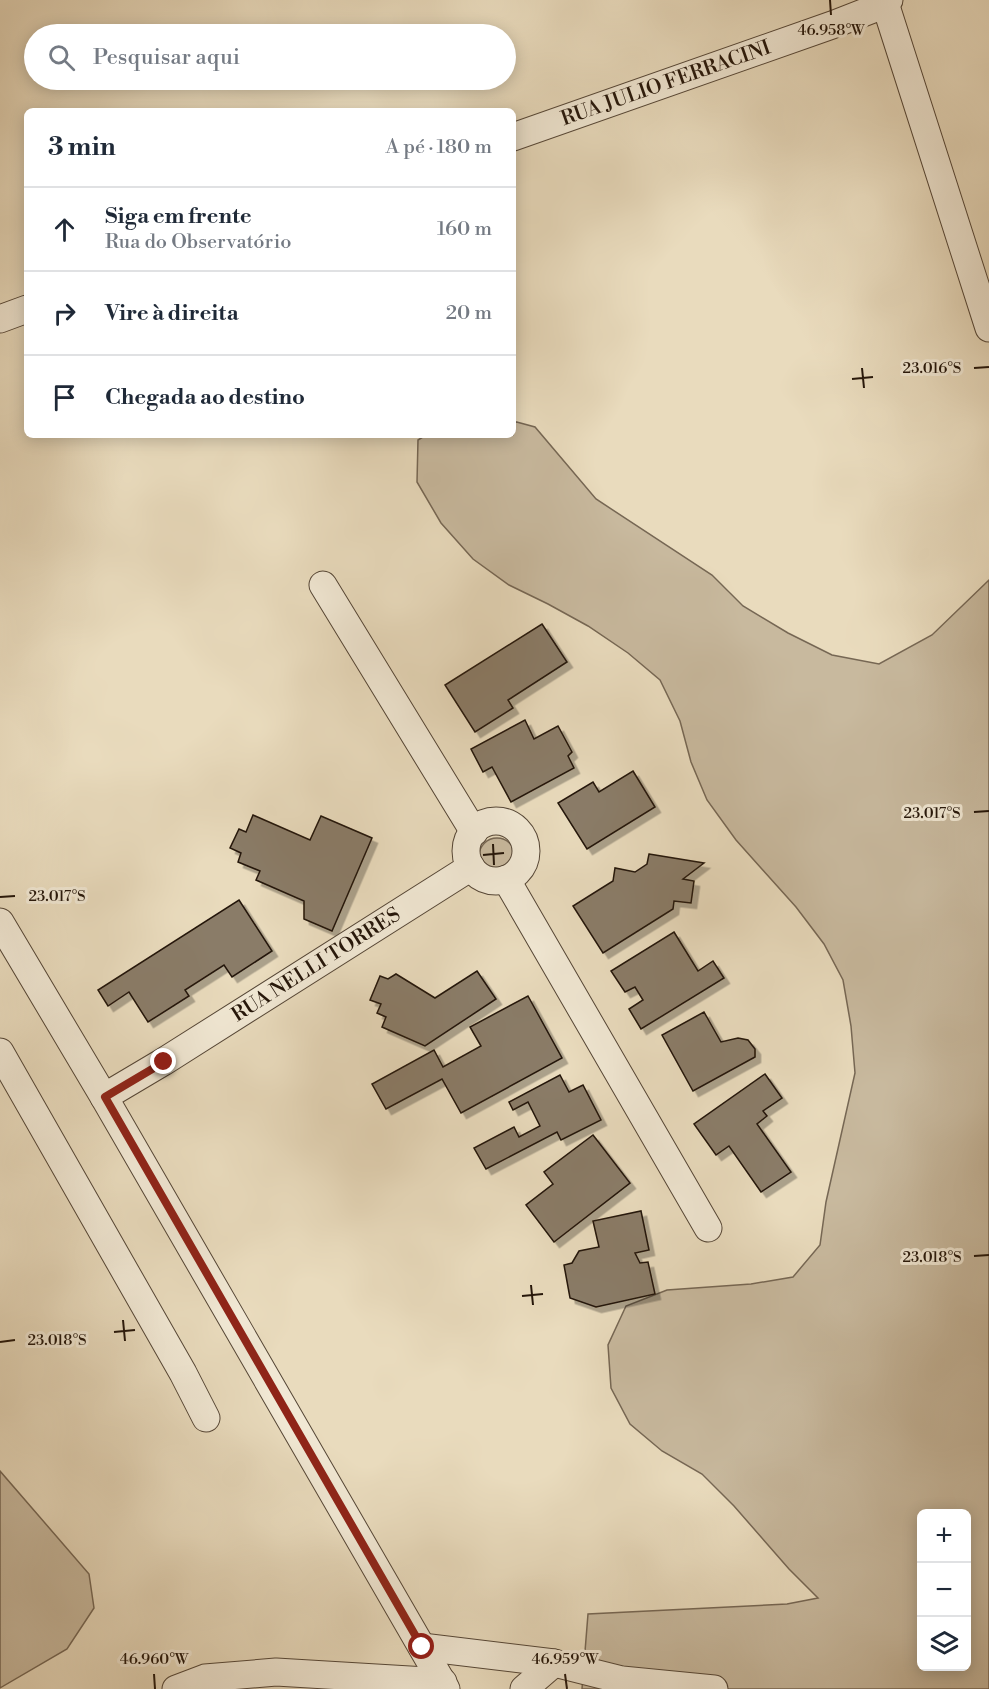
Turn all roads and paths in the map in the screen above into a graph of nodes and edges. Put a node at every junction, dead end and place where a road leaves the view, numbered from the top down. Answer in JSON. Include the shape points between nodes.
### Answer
{"nodes":[{"id":1,"x":886,"y":1,"type":"edge"},
{"id":2,"x":516,"y":136,"type":"edge"},
{"id":3,"x":24,"y":310,"type":"edge"},
{"id":4,"x":0,"y":319,"type":"edge"},
{"id":5,"x":989,"y":328,"type":"edge"},
{"id":6,"x":323,"y":585,"type":"dead end"},
{"id":7,"x":474,"y":832,"type":"junction"},
{"id":8,"x":471,"y":867,"type":"junction"},
{"id":9,"x":506,"y":879,"type":"junction"},
{"id":10,"x":0,"y":922,"type":"edge"},
{"id":11,"x":0,"y":1052,"type":"edge"},
{"id":12,"x":105,"y":1097,"type":"junction"},
{"id":13,"x":708,"y":1228,"type":"dead end"},
{"id":14,"x":206,"y":1418,"type":"dead end"},
{"id":15,"x":422,"y":1647,"type":"junction"},
{"id":16,"x":554,"y":1664,"type":"junction"},
{"id":17,"x":445,"y":1686,"type":"edge"},
{"id":18,"x":176,"y":1689,"type":"edge"},
{"id":19,"x":524,"y":1689,"type":"edge"},
{"id":20,"x":714,"y":1689,"type":"edge"}],
"edges":[{"from":1,"to":2,"type":"street","name":"RUA JULIO FERRACINI","via":[[832,25]]},
{"from":1,"to":5,"type":"street"},
{"from":3,"to":4,"type":"street"},
{"from":6,"to":7,"type":"street"},
{"from":7,"to":8,"type":"street","via":[[466,849]]},
{"from":7,"to":9,"type":"street","via":[[500,821],[523,838],[526,848],[522,867]]},
{"from":8,"to":9,"type":"street","via":[[487,879]]},
{"from":8,"to":12,"type":"street","name":"RUA NELLI TORRES"},
{"from":9,"to":13,"type":"street"},
{"from":10,"to":12,"type":"street"},
{"from":11,"to":14,"type":"street"},
{"from":12,"to":15,"type":"street"},
{"from":15,"to":16,"type":"street"},
{"from":15,"to":17,"type":"street"},
{"from":16,"to":19,"type":"street"},
{"from":16,"to":20,"type":"street","via":[[622,1680]]},
{"from":17,"to":18,"type":"street","via":[[276,1672],[205,1678]]}]}
